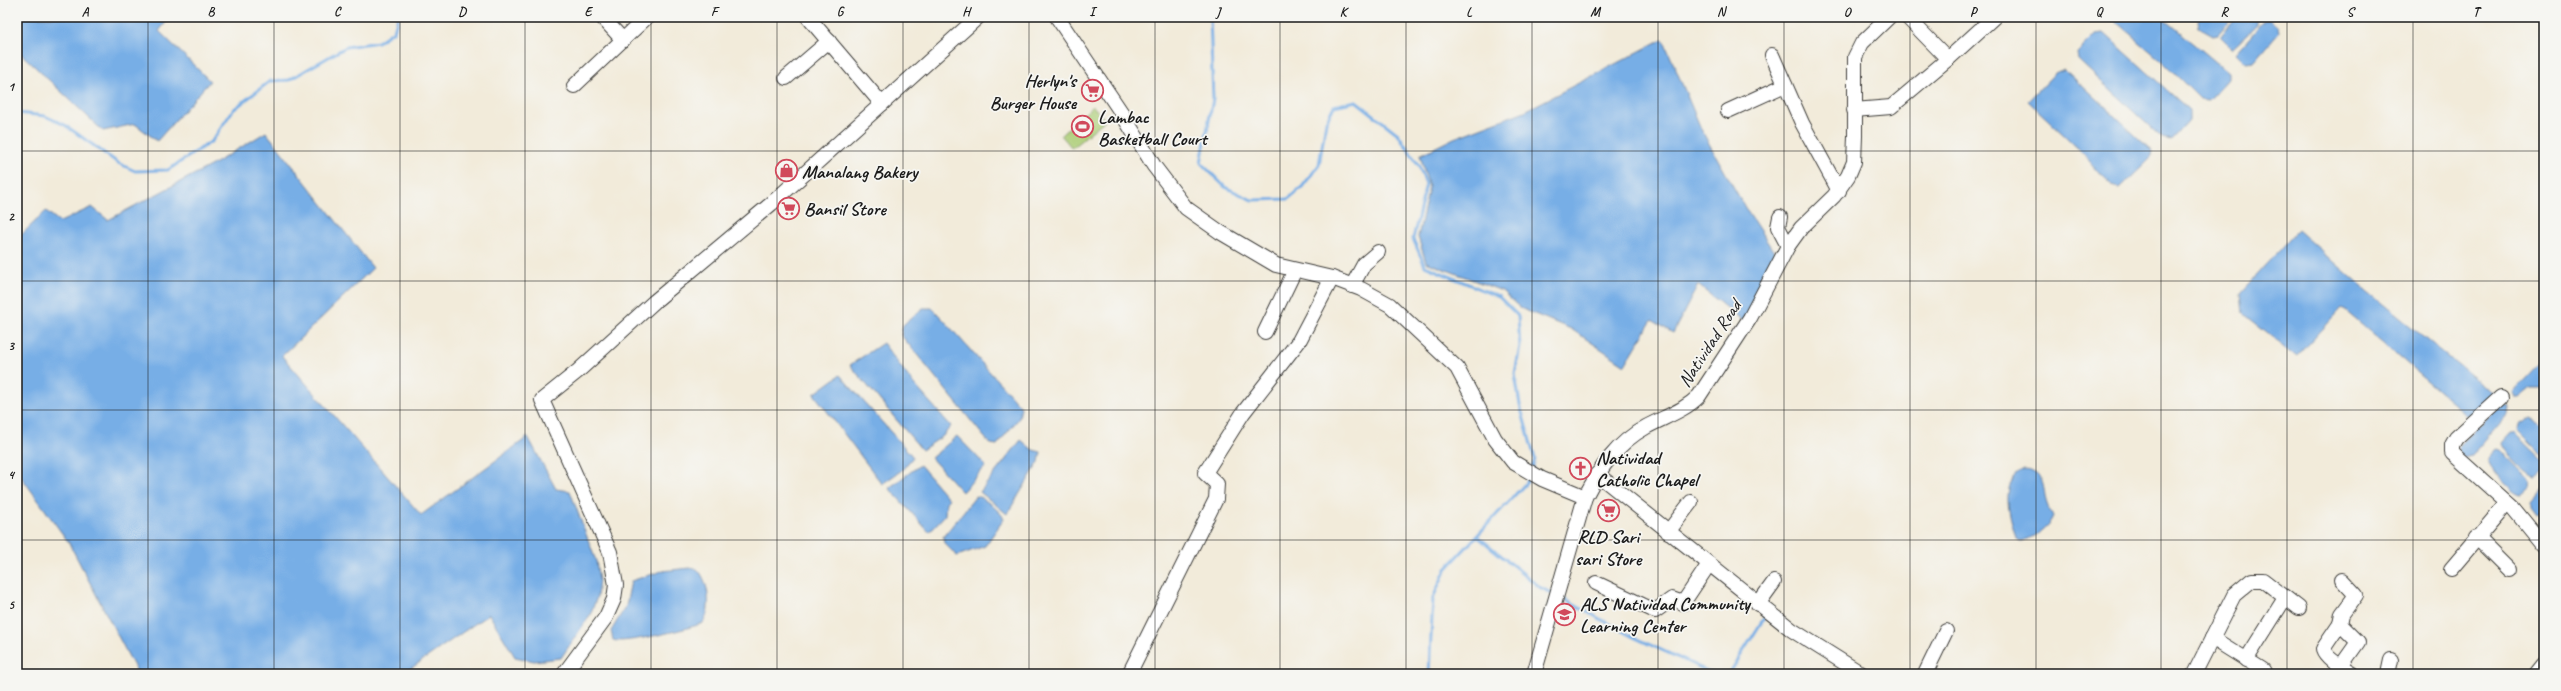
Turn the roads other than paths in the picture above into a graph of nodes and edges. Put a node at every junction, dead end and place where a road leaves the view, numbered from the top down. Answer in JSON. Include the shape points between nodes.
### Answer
{"nodes":[{"id":1,"x":602,"y":17,"type":"edge"},
{"id":2,"x":647,"y":17,"type":"edge"},
{"id":3,"x":808,"y":17,"type":"edge"},
{"id":4,"x":978,"y":17,"type":"edge"},
{"id":5,"x":1057,"y":17,"type":"edge"},
{"id":6,"x":1889,"y":17,"type":"edge"},
{"id":7,"x":1907,"y":17,"type":"edge"},
{"id":8,"x":1994,"y":17,"type":"edge"},
{"id":9,"x":624,"y":40,"type":"junction"},
{"id":10,"x":829,"y":41,"type":"junction"},
{"id":11,"x":1772,"y":55,"type":"dead end"},
{"id":12,"x":1948,"y":59,"type":"junction"},
{"id":13,"x":786,"y":78,"type":"dead end"},
{"id":14,"x":1785,"y":85,"type":"junction"},
{"id":15,"x":574,"y":86,"type":"dead end"},
{"id":16,"x":882,"y":104,"type":"junction"},
{"id":17,"x":1854,"y":110,"type":"junction"},
{"id":18,"x":1728,"y":111,"type":"dead end"},
{"id":19,"x":1839,"y":191,"type":"junction"},
{"id":20,"x":1780,"y":218,"type":"dead end"},
{"id":21,"x":1788,"y":246,"type":"junction"},
{"id":22,"x":1378,"y":252,"type":"dead end"},
{"id":23,"x":1295,"y":270,"type":"junction"},
{"id":24,"x":1332,"y":278,"type":"junction"},
{"id":25,"x":1352,"y":286,"type":"junction"},
{"id":26,"x":1265,"y":332,"type":"dead end"},
{"id":27,"x":2501,"y":397,"type":"dead end"},
{"id":28,"x":1597,"y":474,"type":"junction"},
{"id":29,"x":1585,"y":497,"type":"junction"},
{"id":30,"x":1691,"y":502,"type":"dead end"},
{"id":31,"x":2507,"y":503,"type":"junction"},
{"id":32,"x":1668,"y":532,"type":"junction"},
{"id":33,"x":2476,"y":537,"type":"junction"},
{"id":34,"x":2544,"y":546,"type":"edge"},
{"id":35,"x":1709,"y":564,"type":"junction"},
{"id":36,"x":2451,"y":569,"type":"dead end"},
{"id":37,"x":2509,"y":570,"type":"dead end"},
{"id":38,"x":2342,"y":580,"type":"dead end"},
{"id":39,"x":1774,"y":582,"type":"dead end"},
{"id":40,"x":1596,"y":583,"type":"dead end"},
{"id":41,"x":2285,"y":598,"type":"junction"},
{"id":42,"x":1758,"y":604,"type":"junction"},
{"id":43,"x":2299,"y":608,"type":"dead end"},
{"id":44,"x":2340,"y":624,"type":"junction"},
{"id":45,"x":1946,"y":631,"type":"dead end"},
{"id":46,"x":2212,"y":638,"type":"junction"},
{"id":47,"x":2246,"y":660,"type":"junction"},
{"id":48,"x":2391,"y":660,"type":"dead end"},
{"id":49,"x":2544,"y":664,"type":"edge"},
{"id":50,"x":2341,"y":666,"type":"junction"},
{"id":51,"x":564,"y":674,"type":"edge"},
{"id":52,"x":1129,"y":674,"type":"edge"},
{"id":53,"x":1534,"y":674,"type":"edge"},
{"id":54,"x":1862,"y":674,"type":"edge"},
{"id":55,"x":1925,"y":674,"type":"edge"},
{"id":56,"x":2194,"y":674,"type":"edge"},
{"id":57,"x":2265,"y":674,"type":"edge"},
{"id":58,"x":2353,"y":674,"type":"edge"},
{"id":59,"x":2388,"y":674,"type":"edge"},
{"id":60,"x":2536,"y":674,"type":"edge"}],
"edges":[{"from":1,"to":9,"type":"street"},
{"from":2,"to":9,"type":"street"},
{"from":3,"to":10,"type":"street"},
{"from":4,"to":16,"type":"street"},
{"from":5,"to":23,"type":"street","via":[[1154,166],[1186,208],[1207,224],[1276,265]]},
{"from":6,"to":17,"type":"street","name":"Natividad Road","via":[[1858,49],[1854,72]]},
{"from":7,"to":12,"type":"street"},
{"from":8,"to":12,"type":"street"},
{"from":9,"to":15,"type":"street"},
{"from":10,"to":13,"type":"street"},
{"from":10,"to":16,"type":"street"},
{"from":11,"to":14,"type":"street"},
{"from":12,"to":17,"type":"street","via":[[1891,107]]},
{"from":14,"to":18,"type":"street"},
{"from":14,"to":19,"type":"street","via":[[1805,129]]},
{"from":16,"to":51,"type":"street","via":[[771,204],[542,400],[610,552],[616,585],[614,599],[606,617]]},
{"from":17,"to":19,"type":"street","name":"Natividad Road","via":[[1854,162]]},
{"from":19,"to":21,"type":"street","name":"Natividad Road","via":[[1801,228]]},
{"from":20,"to":21,"type":"street","via":[[1778,227]]},
{"from":21,"to":28,"type":"street","name":"Natividad Road","via":[[1750,318],[1699,396],[1691,404],[1633,435],[1613,453]]},
{"from":22,"to":25,"type":"street","via":[[1360,269]]},
{"from":23,"to":24,"type":"street"},
{"from":23,"to":26,"type":"street"},
{"from":24,"to":25,"type":"street"},
{"from":24,"to":52,"type":"street","via":[[1299,341],[1243,414],[1205,473],[1217,484],[1216,499]]},
{"from":25,"to":29,"type":"street","via":[[1390,305],[1450,360],[1468,385],[1500,446],[1513,462],[1542,480]]},
{"from":27,"to":31,"type":"street","via":[[2456,438],[2452,445],[2452,453]]},
{"from":28,"to":29,"type":"street","name":"Natividad Road"},
{"from":28,"to":32,"type":"street"},
{"from":29,"to":53,"type":"street","name":"Natividad Road"},
{"from":30,"to":32,"type":"street"},
{"from":31,"to":33,"type":"street"},
{"from":31,"to":34,"type":"street"},
{"from":32,"to":35,"type":"street"},
{"from":33,"to":36,"type":"street"},
{"from":33,"to":37,"type":"street"},
{"from":35,"to":40,"type":"street","via":[[1683,603],[1672,599],[1655,611]]},
{"from":35,"to":42,"type":"street"},
{"from":38,"to":44,"type":"street","via":[[2356,595],[2342,614]]},
{"from":39,"to":42,"type":"street"},
{"from":41,"to":43,"type":"street"},
{"from":41,"to":46,"type":"street","via":[[2263,580],[2252,580],[2234,595]]},
{"from":41,"to":47,"type":"street"},
{"from":42,"to":54,"type":"street","via":[[1792,630]]},
{"from":44,"to":50,"type":"street","via":[[2358,642]]},
{"from":44,"to":50,"type":"street","via":[[2322,649]]},
{"from":45,"to":55,"type":"street"},
{"from":46,"to":47,"type":"street"},
{"from":46,"to":56,"type":"street"},
{"from":47,"to":57,"type":"street","via":[[2263,670]]},
{"from":48,"to":59,"type":"street"},
{"from":49,"to":60,"type":"street"},
{"from":50,"to":58,"type":"street"}]}
